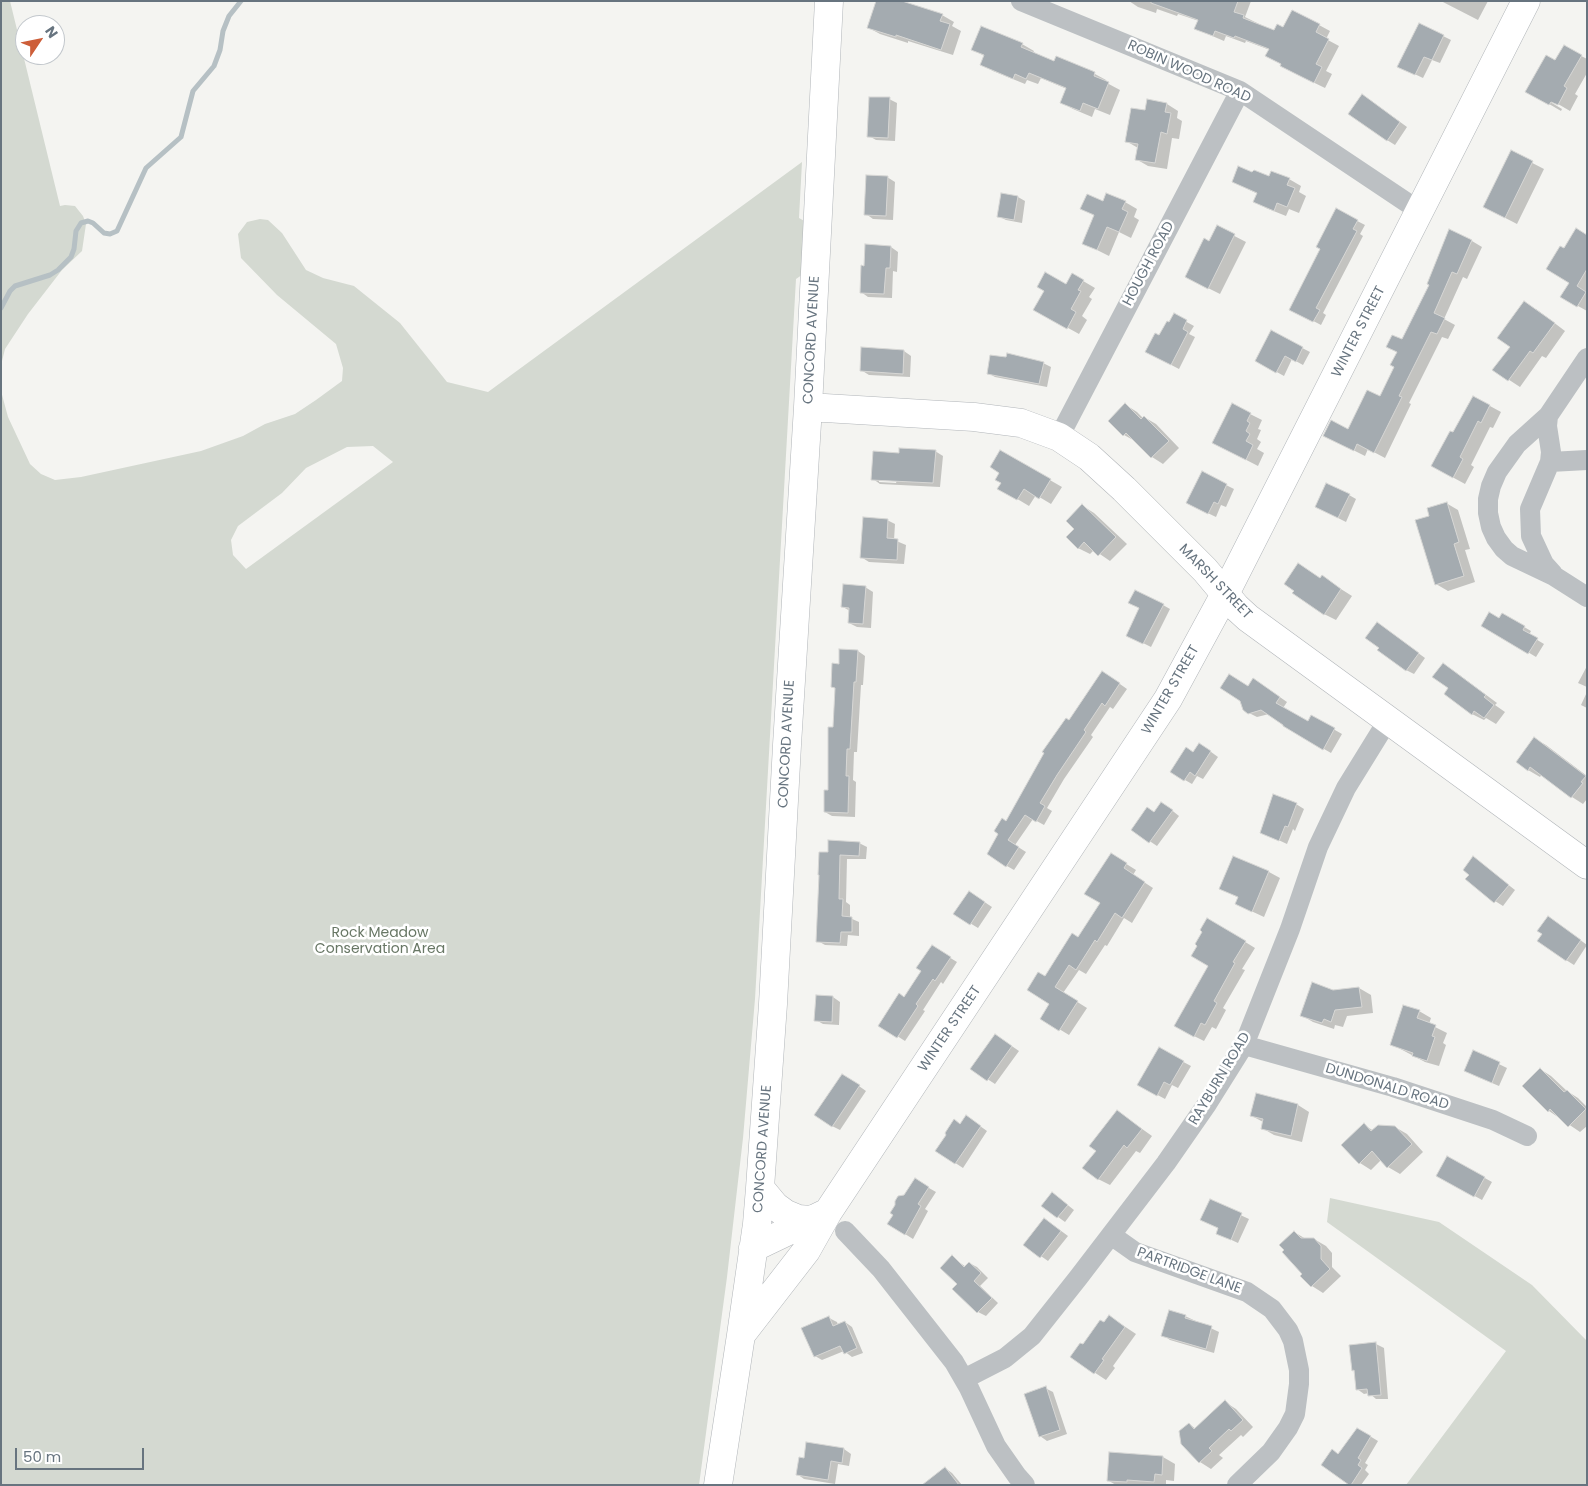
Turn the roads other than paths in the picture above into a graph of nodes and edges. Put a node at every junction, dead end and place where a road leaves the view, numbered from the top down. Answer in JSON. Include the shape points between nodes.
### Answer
{"nodes":[{"id":1,"x":829,"y":1,"type":"edge"},
{"id":2,"x":1021,"y":1,"type":"edge"},
{"id":3,"x":1526,"y":1,"type":"edge"},
{"id":4,"x":1240,"y":91,"type":"junction"},
{"id":5,"x":1421,"y":212,"type":"junction"},
{"id":6,"x":1587,"y":358,"type":"edge"},
{"id":7,"x":808,"y":407,"type":"junction"},
{"id":8,"x":1548,"y":416,"type":"junction"},
{"id":9,"x":1058,"y":437,"type":"junction"},
{"id":10,"x":1587,"y":460,"type":"edge"},
{"id":11,"x":1550,"y":462,"type":"junction"},
{"id":12,"x":1554,"y":576,"type":"junction"},
{"id":13,"x":1225,"y":594,"type":"junction"},
{"id":14,"x":1587,"y":597,"type":"edge"},
{"id":15,"x":1388,"y":720,"type":"junction"},
{"id":16,"x":1587,"y":864,"type":"edge"},
{"id":17,"x":1244,"y":1045,"type":"junction"},
{"id":18,"x":1527,"y":1136,"type":"dead end"},
{"id":19,"x":760,"y":1188,"type":"junction"},
{"id":20,"x":828,"y":1221,"type":"junction"},
{"id":21,"x":1111,"y":1236,"type":"junction"},
{"id":22,"x":806,"y":1251,"type":"junction"},
{"id":23,"x":752,"y":1256,"type":"junction"},
{"id":24,"x":741,"y":1335,"type":"junction"},
{"id":25,"x":964,"y":1379,"type":"junction"},
{"id":26,"x":718,"y":1485,"type":"edge"},
{"id":27,"x":1025,"y":1485,"type":"edge"},
{"id":28,"x":1237,"y":1485,"type":"edge"}],
"edges":[{"from":1,"to":7,"type":"main road","name":"CONCORD AVENUE"},
{"from":2,"to":4,"type":"street","name":"ROBIN WOOD ROAD"},
{"from":3,"to":5,"type":"main road","name":"WINTER STREET"},
{"from":4,"to":5,"type":"street","name":"ROBIN WOOD ROAD"},
{"from":4,"to":9,"type":"street","name":"HOUGH ROAD"},
{"from":5,"to":13,"type":"main road","name":"WINTER STREET"},
{"from":6,"to":8,"type":"street"},
{"from":7,"to":9,"type":"main road","name":"MARSH STREET","via":[[992,419],[1021,423]]},
{"from":7,"to":19,"type":"main road","name":"CONCORD AVENUE"},
{"from":8,"to":11,"type":"street"},
{"from":8,"to":12,"type":"street","via":[[1517,444],[1497,472],[1488,499],[1488,513],[1491,527],[1504,549]]},
{"from":9,"to":13,"type":"main road","name":"MARSH STREET","via":[[1089,457],[1124,489]]},
{"from":10,"to":11,"type":"street"},
{"from":11,"to":12,"type":"street","via":[[1530,509],[1530,522],[1536,549]]},
{"from":12,"to":14,"type":"street"},
{"from":13,"to":15,"type":"main road","name":"MARSH STREET","via":[[1248,618]]},
{"from":13,"to":20,"type":"main road","name":"WINTER STREET","via":[[1151,727]]},
{"from":15,"to":16,"type":"main road","name":"MARSH STREET"},
{"from":15,"to":17,"type":"street","name":"RAYBURN ROAD","via":[[1346,788],[1318,847]]},
{"from":17,"to":18,"type":"street","name":"DUNDONALD ROAD","via":[[1493,1120]]},
{"from":17,"to":21,"type":"street","name":"RAYBURN ROAD","via":[[1207,1104]]},
{"from":19,"to":20,"type":"main road","via":[[786,1214],[798,1219]]},
{"from":19,"to":23,"type":"main road","name":"CONCORD AVENUE"},
{"from":20,"to":22,"type":"main road","name":"WINTER STREET"},
{"from":20,"to":23,"type":"main road"},
{"from":20,"to":25,"type":"street","via":[[868,1254],[948,1354]]},
{"from":21,"to":25,"type":"street","name":"RAYBURN ROAD","via":[[1032,1336],[1005,1358]]},
{"from":21,"to":28,"type":"street","name":"PARTRIDGE LANE","via":[[1135,1252],[1247,1292],[1272,1309],[1288,1330],[1299,1370],[1295,1414],[1271,1452]]},
{"from":22,"to":23,"type":"main road","via":[[783,1262],[766,1265]]},
{"from":22,"to":24,"type":"main road","name":"WINTER STREET"},
{"from":23,"to":24,"type":"main road","name":"CONCORD AVENUE"},
{"from":24,"to":26,"type":"main road","name":"CONCORD AVENUE"},
{"from":25,"to":27,"type":"street","via":[[996,1446]]}]}
